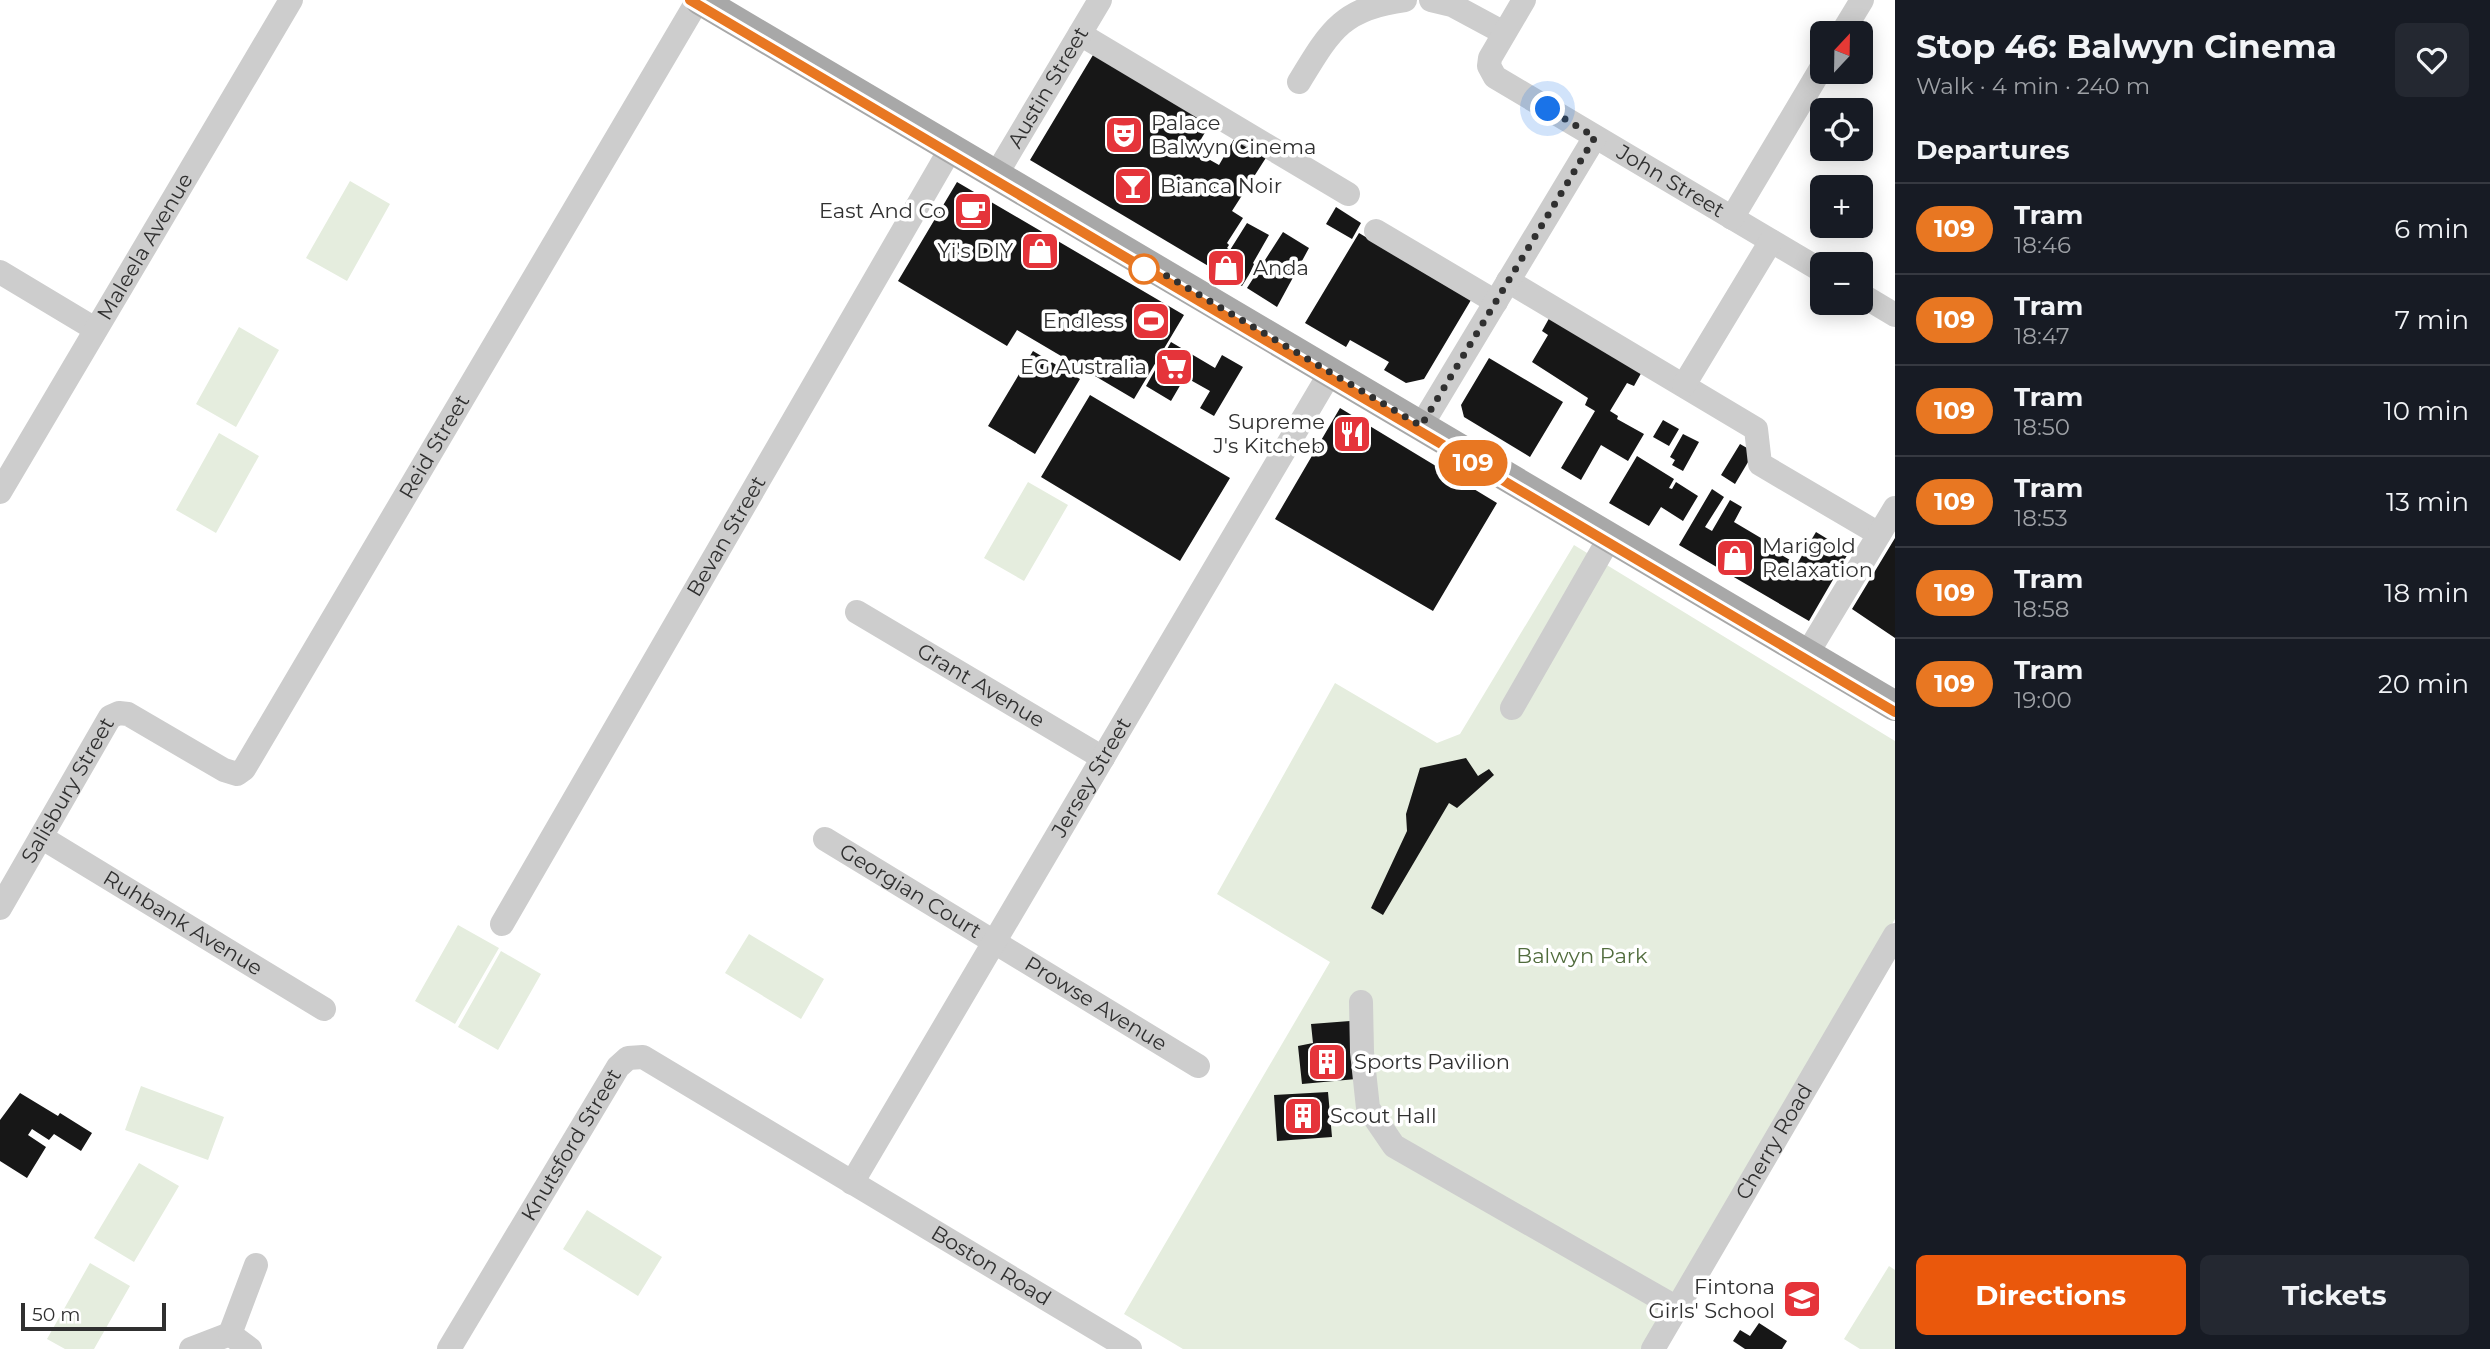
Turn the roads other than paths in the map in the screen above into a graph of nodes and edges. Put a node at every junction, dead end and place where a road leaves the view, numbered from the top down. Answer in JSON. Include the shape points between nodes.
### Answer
{"nodes":[{"id":1,"x":291,"y":0,"type":"edge"},
{"id":2,"x":1100,"y":0,"type":"edge"},
{"id":3,"x":1405,"y":0,"type":"edge"},
{"id":4,"x":1431,"y":0,"type":"edge"},
{"id":5,"x":1524,"y":0,"type":"edge"},
{"id":6,"x":1862,"y":0,"type":"edge"},
{"id":7,"x":714,"y":4,"type":"edge"},
{"id":8,"x":1849,"y":21,"type":"edge"},
{"id":9,"x":1503,"y":33,"type":"junction"},
{"id":10,"x":1080,"y":34,"type":"junction"},
{"id":11,"x":1299,"y":82,"type":"dead end"},
{"id":12,"x":1812,"y":84,"type":"edge"},
{"id":13,"x":1595,"y":137,"type":"junction"},
{"id":14,"x":951,"y":148,"type":"junction"},
{"id":15,"x":996,"y":175,"type":"junction"},
{"id":16,"x":1348,"y":194,"type":"dead end"},
{"id":17,"x":1731,"y":218,"type":"junction"},
{"id":18,"x":1376,"y":231,"type":"dead end"},
{"id":19,"x":1771,"y":241,"type":"junction"},
{"id":20,"x":1810,"y":264,"type":"edge"},
{"id":21,"x":0,"y":272,"type":"edge"},
{"id":22,"x":1502,"y":292,"type":"junction"},
{"id":23,"x":1873,"y":302,"type":"edge"},
{"id":24,"x":1895,"y":315,"type":"edge"},
{"id":25,"x":95,"y":329,"type":"junction"},
{"id":26,"x":1330,"y":373,"type":"junction"},
{"id":27,"x":1684,"y":385,"type":"junction"},
{"id":28,"x":1421,"y":426,"type":"junction"},
{"id":29,"x":0,"y":492,"type":"edge"},
{"id":30,"x":1889,"y":520,"type":"edge"},
{"id":31,"x":1610,"y":537,"type":"junction"},
{"id":32,"x":857,"y":612,"type":"dead end"},
{"id":33,"x":1807,"y":654,"type":"junction"},
{"id":34,"x":1895,"y":706,"type":"edge"},
{"id":35,"x":1512,"y":708,"type":"dead end"},
{"id":36,"x":119,"y":713,"type":"joint"},
{"id":37,"x":1103,"y":758,"type":"junction"},
{"id":38,"x":41,"y":837,"type":"junction"},
{"id":39,"x":825,"y":839,"type":"dead end"},
{"id":40,"x":0,"y":908,"type":"edge"},
{"id":41,"x":502,"y":925,"type":"dead end"},
{"id":42,"x":1895,"y":935,"type":"edge"},
{"id":43,"x":993,"y":943,"type":"junction"},
{"id":44,"x":1361,"y":1002,"type":"dead end"},
{"id":45,"x":324,"y":1009,"type":"dead end"},
{"id":46,"x":1198,"y":1066,"type":"dead end"},
{"id":47,"x":852,"y":1183,"type":"junction"},
{"id":48,"x":256,"y":1265,"type":"dead end"},
{"id":49,"x":1677,"y":1308,"type":"junction"},
{"id":50,"x":240,"y":1342,"type":"edge"},
{"id":51,"x":191,"y":1349,"type":"edge"},
{"id":52,"x":449,"y":1349,"type":"edge"},
{"id":53,"x":1130,"y":1349,"type":"edge"},
{"id":54,"x":1653,"y":1349,"type":"edge"}],
"edges":[{"from":1,"to":25,"type":"street","name":"Maleela Avenue"},
{"from":2,"to":10,"type":"street","name":"Austin Street"},
{"from":3,"to":11,"type":"street","via":[[1375,5],[1347,18],[1327,37]]},
{"from":4,"to":9,"type":"street","via":[[1452,5]]},
{"from":5,"to":9,"type":"street"},
{"from":6,"to":8,"type":"street"},
{"from":7,"to":14,"type":"main road"},
{"from":7,"to":36,"type":"street","name":"Reid Street","via":[[244,769],[237,774],[224,769]]},
{"from":9,"to":13,"type":"street","name":"John Street","via":[[1492,53],[1489,66],[1493,74]]},
{"from":10,"to":15,"type":"street","name":"Austin Street"},
{"from":10,"to":16,"type":"street"},
{"from":12,"to":17,"type":"street"},
{"from":13,"to":17,"type":"street","name":"John Street"},
{"from":13,"to":22,"type":"street"},
{"from":14,"to":15,"type":"main road"},
{"from":14,"to":41,"type":"street","name":"Bevan Street"},
{"from":15,"to":26,"type":"main road"},
{"from":17,"to":19,"type":"street","name":"John Street"},
{"from":18,"to":22,"type":"street"},
{"from":19,"to":20,"type":"street","name":"John Street"},
{"from":19,"to":27,"type":"street"},
{"from":21,"to":25,"type":"street"},
{"from":22,"to":27,"type":"street"},
{"from":22,"to":28,"type":"street"},
{"from":23,"to":24,"type":"street"},
{"from":25,"to":29,"type":"street","name":"Maleela Avenue"},
{"from":26,"to":28,"type":"main road"},
{"from":26,"to":37,"type":"street","name":"Jersey Street"},
{"from":27,"to":30,"type":"street","via":[[1756,429],[1760,464]]},
{"from":28,"to":31,"type":"main road"},
{"from":30,"to":33,"type":"street"},
{"from":31,"to":33,"type":"main road"},
{"from":31,"to":35,"type":"street"},
{"from":32,"to":37,"type":"street","name":"Grant Avenue"},
{"from":33,"to":34,"type":"main road"},
{"from":36,"to":38,"type":"street","name":"Salisbury Street","via":[[110,717]]},
{"from":37,"to":43,"type":"street","name":"Jersey Street"},
{"from":38,"to":40,"type":"street","name":"Salisbury Street"},
{"from":38,"to":45,"type":"street","name":"Ruhbank Avenue"},
{"from":39,"to":43,"type":"street","name":"Georgian Court"},
{"from":42,"to":49,"type":"street","name":"Cherry Road"},
{"from":43,"to":46,"type":"street","name":"Prowse Avenue"},
{"from":43,"to":47,"type":"street","name":"Jersey Street"},
{"from":44,"to":49,"type":"street","via":[[1368,1108],[1394,1146]]},
{"from":47,"to":52,"type":"street","name":"Knutsford Street","via":[[643,1057],[628,1058],[618,1067]]},
{"from":47,"to":53,"type":"street","name":"Boston Road"},
{"from":48,"to":50,"type":"street"},
{"from":49,"to":54,"type":"street","name":"Cherry Road"},
{"from":50,"to":51,"type":"street"}]}
